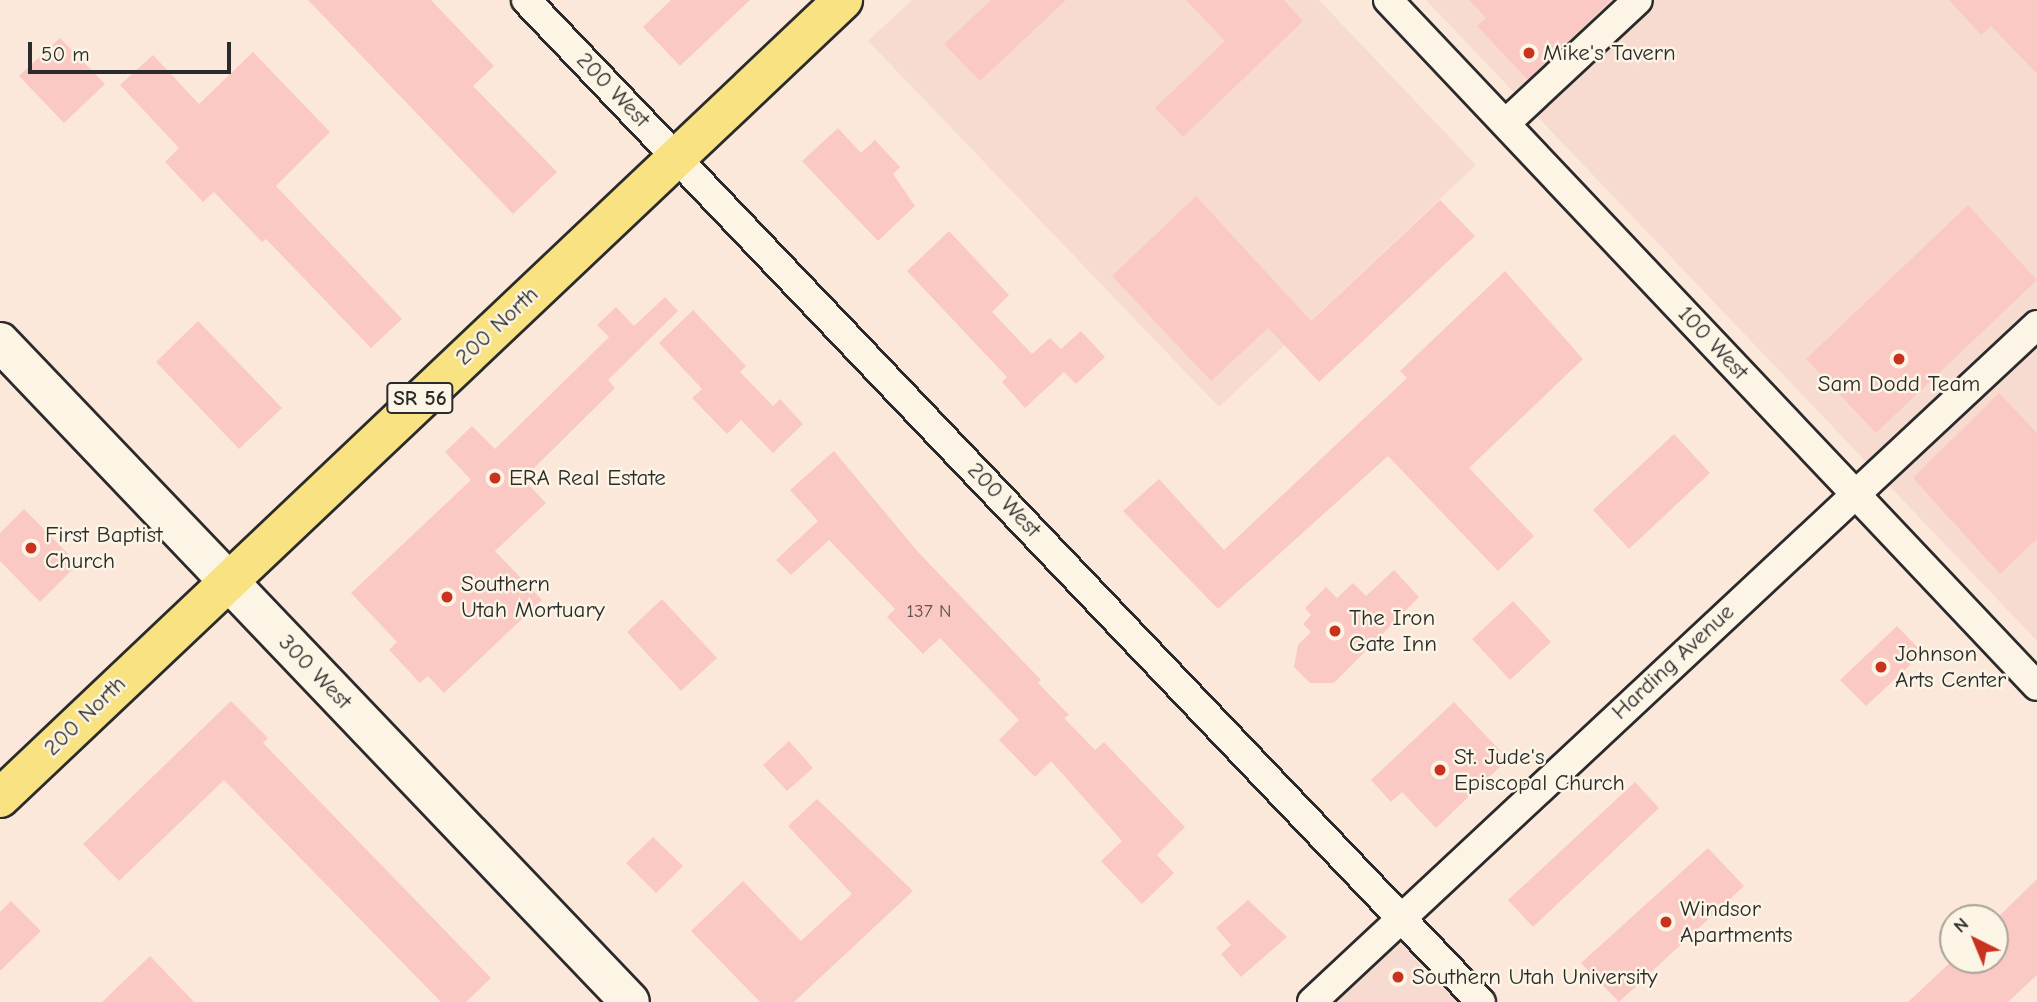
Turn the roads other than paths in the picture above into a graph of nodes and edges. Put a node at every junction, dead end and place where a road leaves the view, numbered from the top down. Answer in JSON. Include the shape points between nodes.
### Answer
{"nodes":[{"id":1,"x":526,"y":0,"type":"edge"},
{"id":2,"x":843,"y":0,"type":"edge"},
{"id":3,"x":1388,"y":0,"type":"edge"},
{"id":4,"x":1638,"y":0,"type":"edge"},
{"id":5,"x":1506,"y":123,"type":"junction"},
{"id":6,"x":677,"y":156,"type":"junction"},
{"id":7,"x":2037,"y":325,"type":"edge"},
{"id":8,"x":0,"y":342,"type":"edge"},
{"id":9,"x":1855,"y":494,"type":"junction"},
{"id":10,"x":228,"y":580,"type":"junction"},
{"id":11,"x":2037,"y":686,"type":"edge"},
{"id":12,"x":0,"y":798,"type":"edge"},
{"id":13,"x":1401,"y":918,"type":"junction"},
{"id":14,"x":630,"y":1002,"type":"edge"},
{"id":15,"x":1312,"y":1002,"type":"edge"},
{"id":16,"x":1481,"y":1002,"type":"edge"}],
"edges":[{"from":1,"to":6,"type":"street","name":"200 West"},
{"from":2,"to":6,"type":"main road","name":"200 North","number":"SR 56"},
{"from":3,"to":5,"type":"street","name":"100 West"},
{"from":4,"to":5,"type":"street"},
{"from":5,"to":9,"type":"street","name":"100 West"},
{"from":6,"to":10,"type":"main road","name":"200 North","number":"SR 56"},
{"from":6,"to":13,"type":"street","name":"200 West"},
{"from":7,"to":9,"type":"street","name":"Harding Avenue"},
{"from":8,"to":10,"type":"street","name":"300 West"},
{"from":9,"to":11,"type":"street","name":"100 West"},
{"from":9,"to":13,"type":"street","name":"Harding Avenue"},
{"from":10,"to":12,"type":"main road","name":"200 North","number":"SR 56"},
{"from":10,"to":14,"type":"street","name":"300 West"},
{"from":13,"to":15,"type":"street","name":"Harding Avenue"},
{"from":13,"to":16,"type":"street","name":"200 West"}]}
